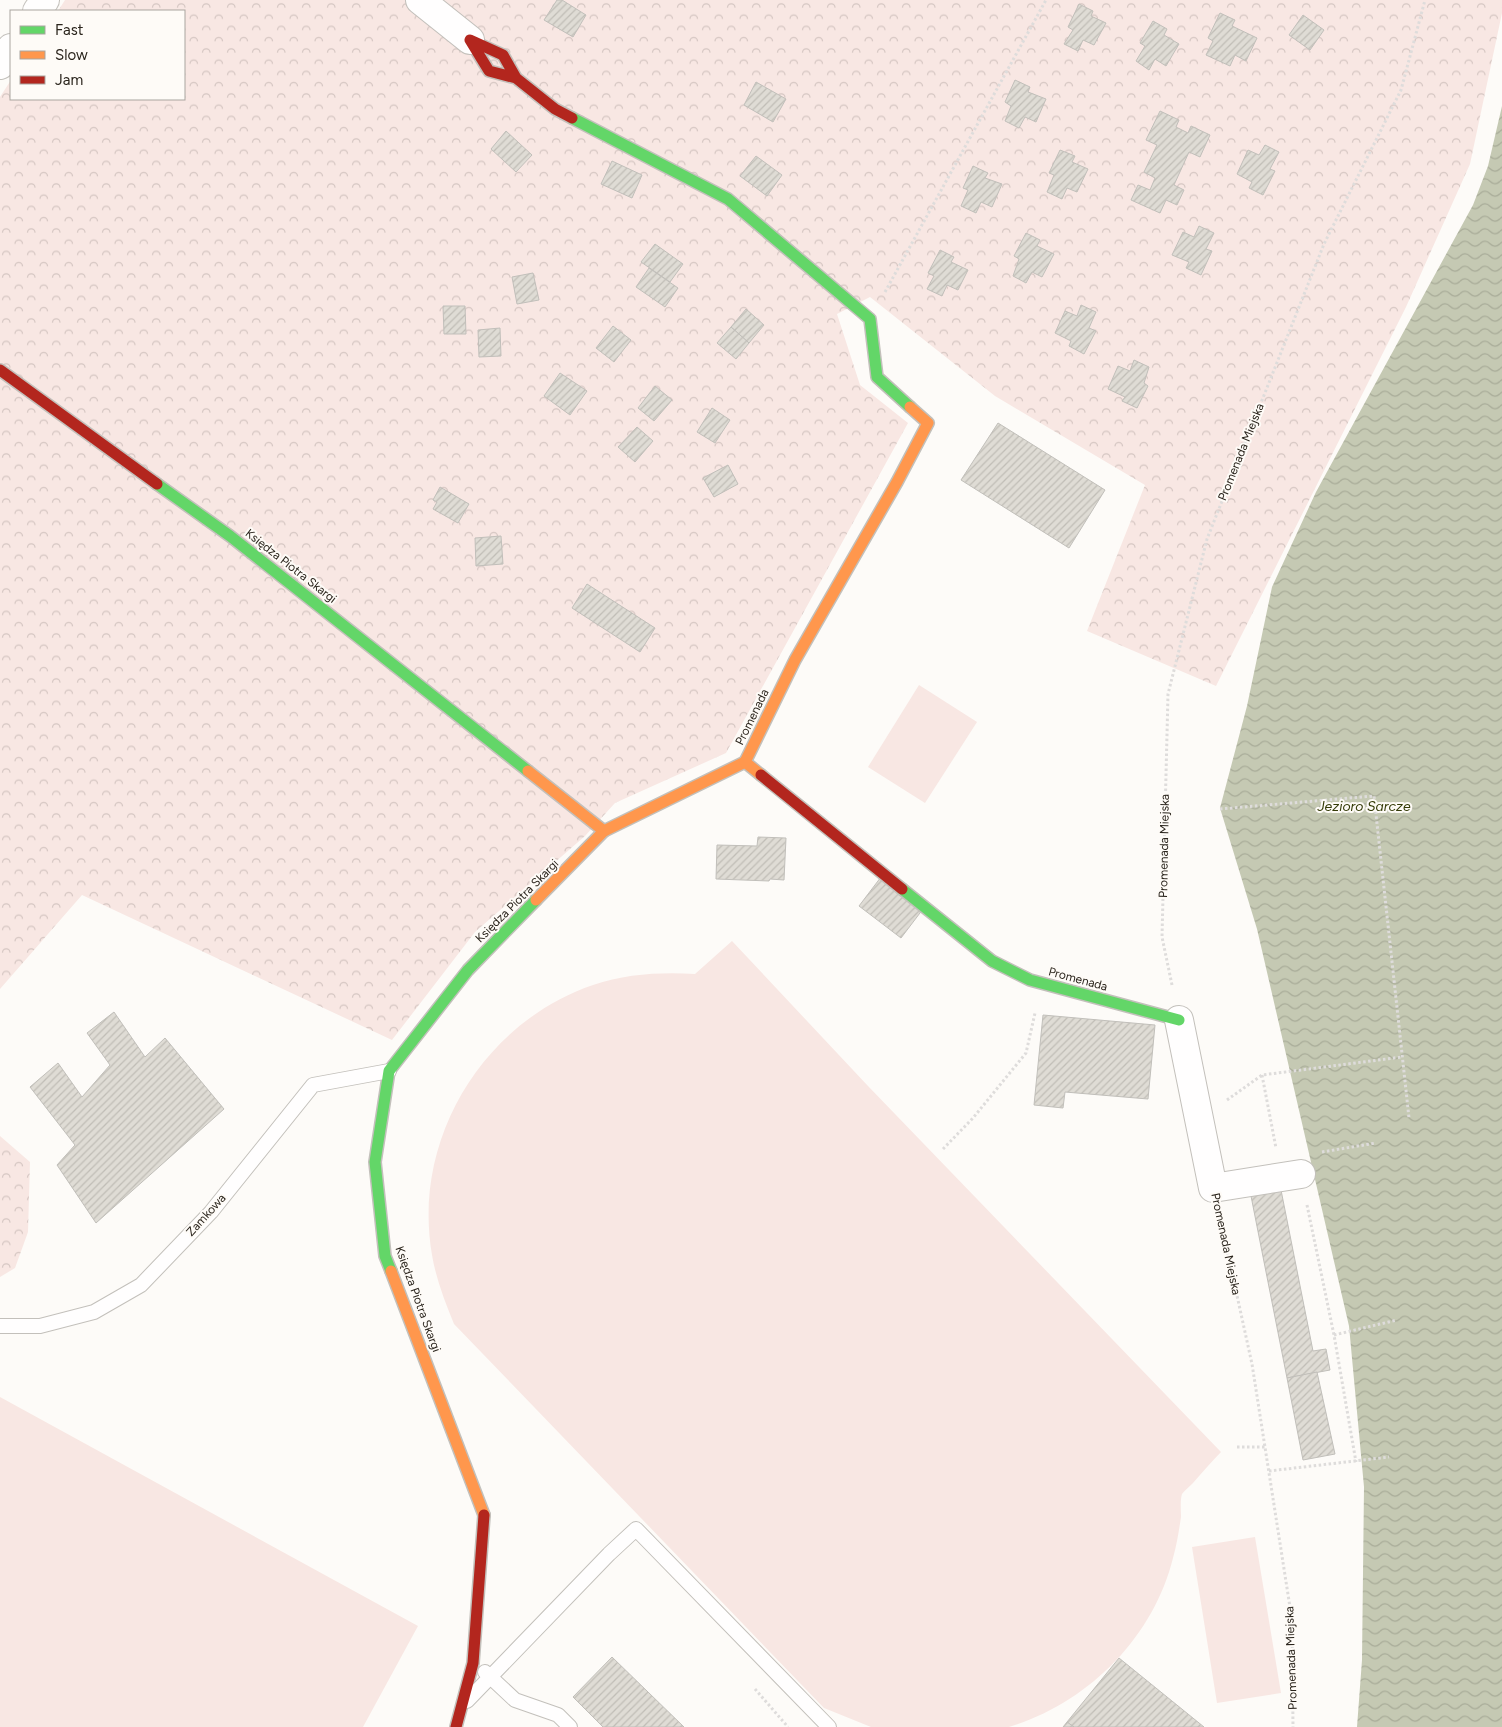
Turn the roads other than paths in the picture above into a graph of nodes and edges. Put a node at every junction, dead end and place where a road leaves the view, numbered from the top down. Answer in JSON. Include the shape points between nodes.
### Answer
{"nodes":[{"id":1,"x":420,"y":0,"type":"edge"},
{"id":2,"x":470,"y":40,"type":"junction"},
{"id":3,"x":10,"y":50,"type":"edge"},
{"id":4,"x":0,"y":65,"type":"edge"},
{"id":5,"x":516,"y":78,"type":"junction"},
{"id":6,"x":0,"y":370,"type":"edge"},
{"id":7,"x":745,"y":762,"type":"junction"},
{"id":8,"x":604,"y":831,"type":"junction"},
{"id":9,"x":1179,"y":1020,"type":"joint"},
{"id":10,"x":390,"y":1071,"type":"junction"},
{"id":11,"x":1291,"y":1176,"type":"road end"},
{"id":12,"x":0,"y":1326,"type":"edge"},
{"id":13,"x":474,"y":1661,"type":"junction"},
{"id":14,"x":490,"y":1678,"type":"junction"},
{"id":15,"x":462,"y":1707,"type":"junction"},
{"id":16,"x":456,"y":1727,"type":"edge"},
{"id":17,"x":570,"y":1727,"type":"edge"},
{"id":18,"x":829,"y":1727,"type":"edge"}],
"edges":[{"from":1,"to":2,"type":"street"},
{"from":2,"to":5,"type":"street","via":[[503,55]]},
{"from":2,"to":5,"type":"street","via":[[489,71]]},
{"from":3,"to":4,"type":"street"},
{"from":5,"to":7,"type":"street","name":"Promenada","via":[[555,109],[728,199],[870,319],[877,377],[928,423],[795,660]]},
{"from":6,"to":8,"type":"street","name":"Księdza Piotra Skargi","via":[[230,536]]},
{"from":7,"to":8,"type":"street","name":"Księdza Piotra Skargi"},
{"from":7,"to":9,"type":"street","name":"Promenada","via":[[992,961],[1030,980]]},
{"from":8,"to":10,"type":"street","name":"Księdza Piotra Skargi","via":[[468,970]]},
{"from":9,"to":11,"type":"street","name":"Promenada Miejska","via":[[1213,1188]]},
{"from":10,"to":12,"type":"lane","name":"Zamkowa","via":[[313,1085],[211,1212],[141,1285],[94,1312],[40,1326]]},
{"from":10,"to":13,"type":"street","name":"Księdza Piotra Skargi","via":[[374,1162],[385,1256],[485,1517]]},
{"from":13,"to":14,"type":"lane"},
{"from":13,"to":15,"type":"street","name":"Księdza Piotra Skargi"},
{"from":14,"to":15,"type":"lane"},
{"from":14,"to":17,"type":"lane","via":[[515,1700],[558,1715]]},
{"from":14,"to":18,"type":"lane","via":[[636,1530]]},
{"from":15,"to":16,"type":"street","name":"Księdza Piotra Skargi"}]}
